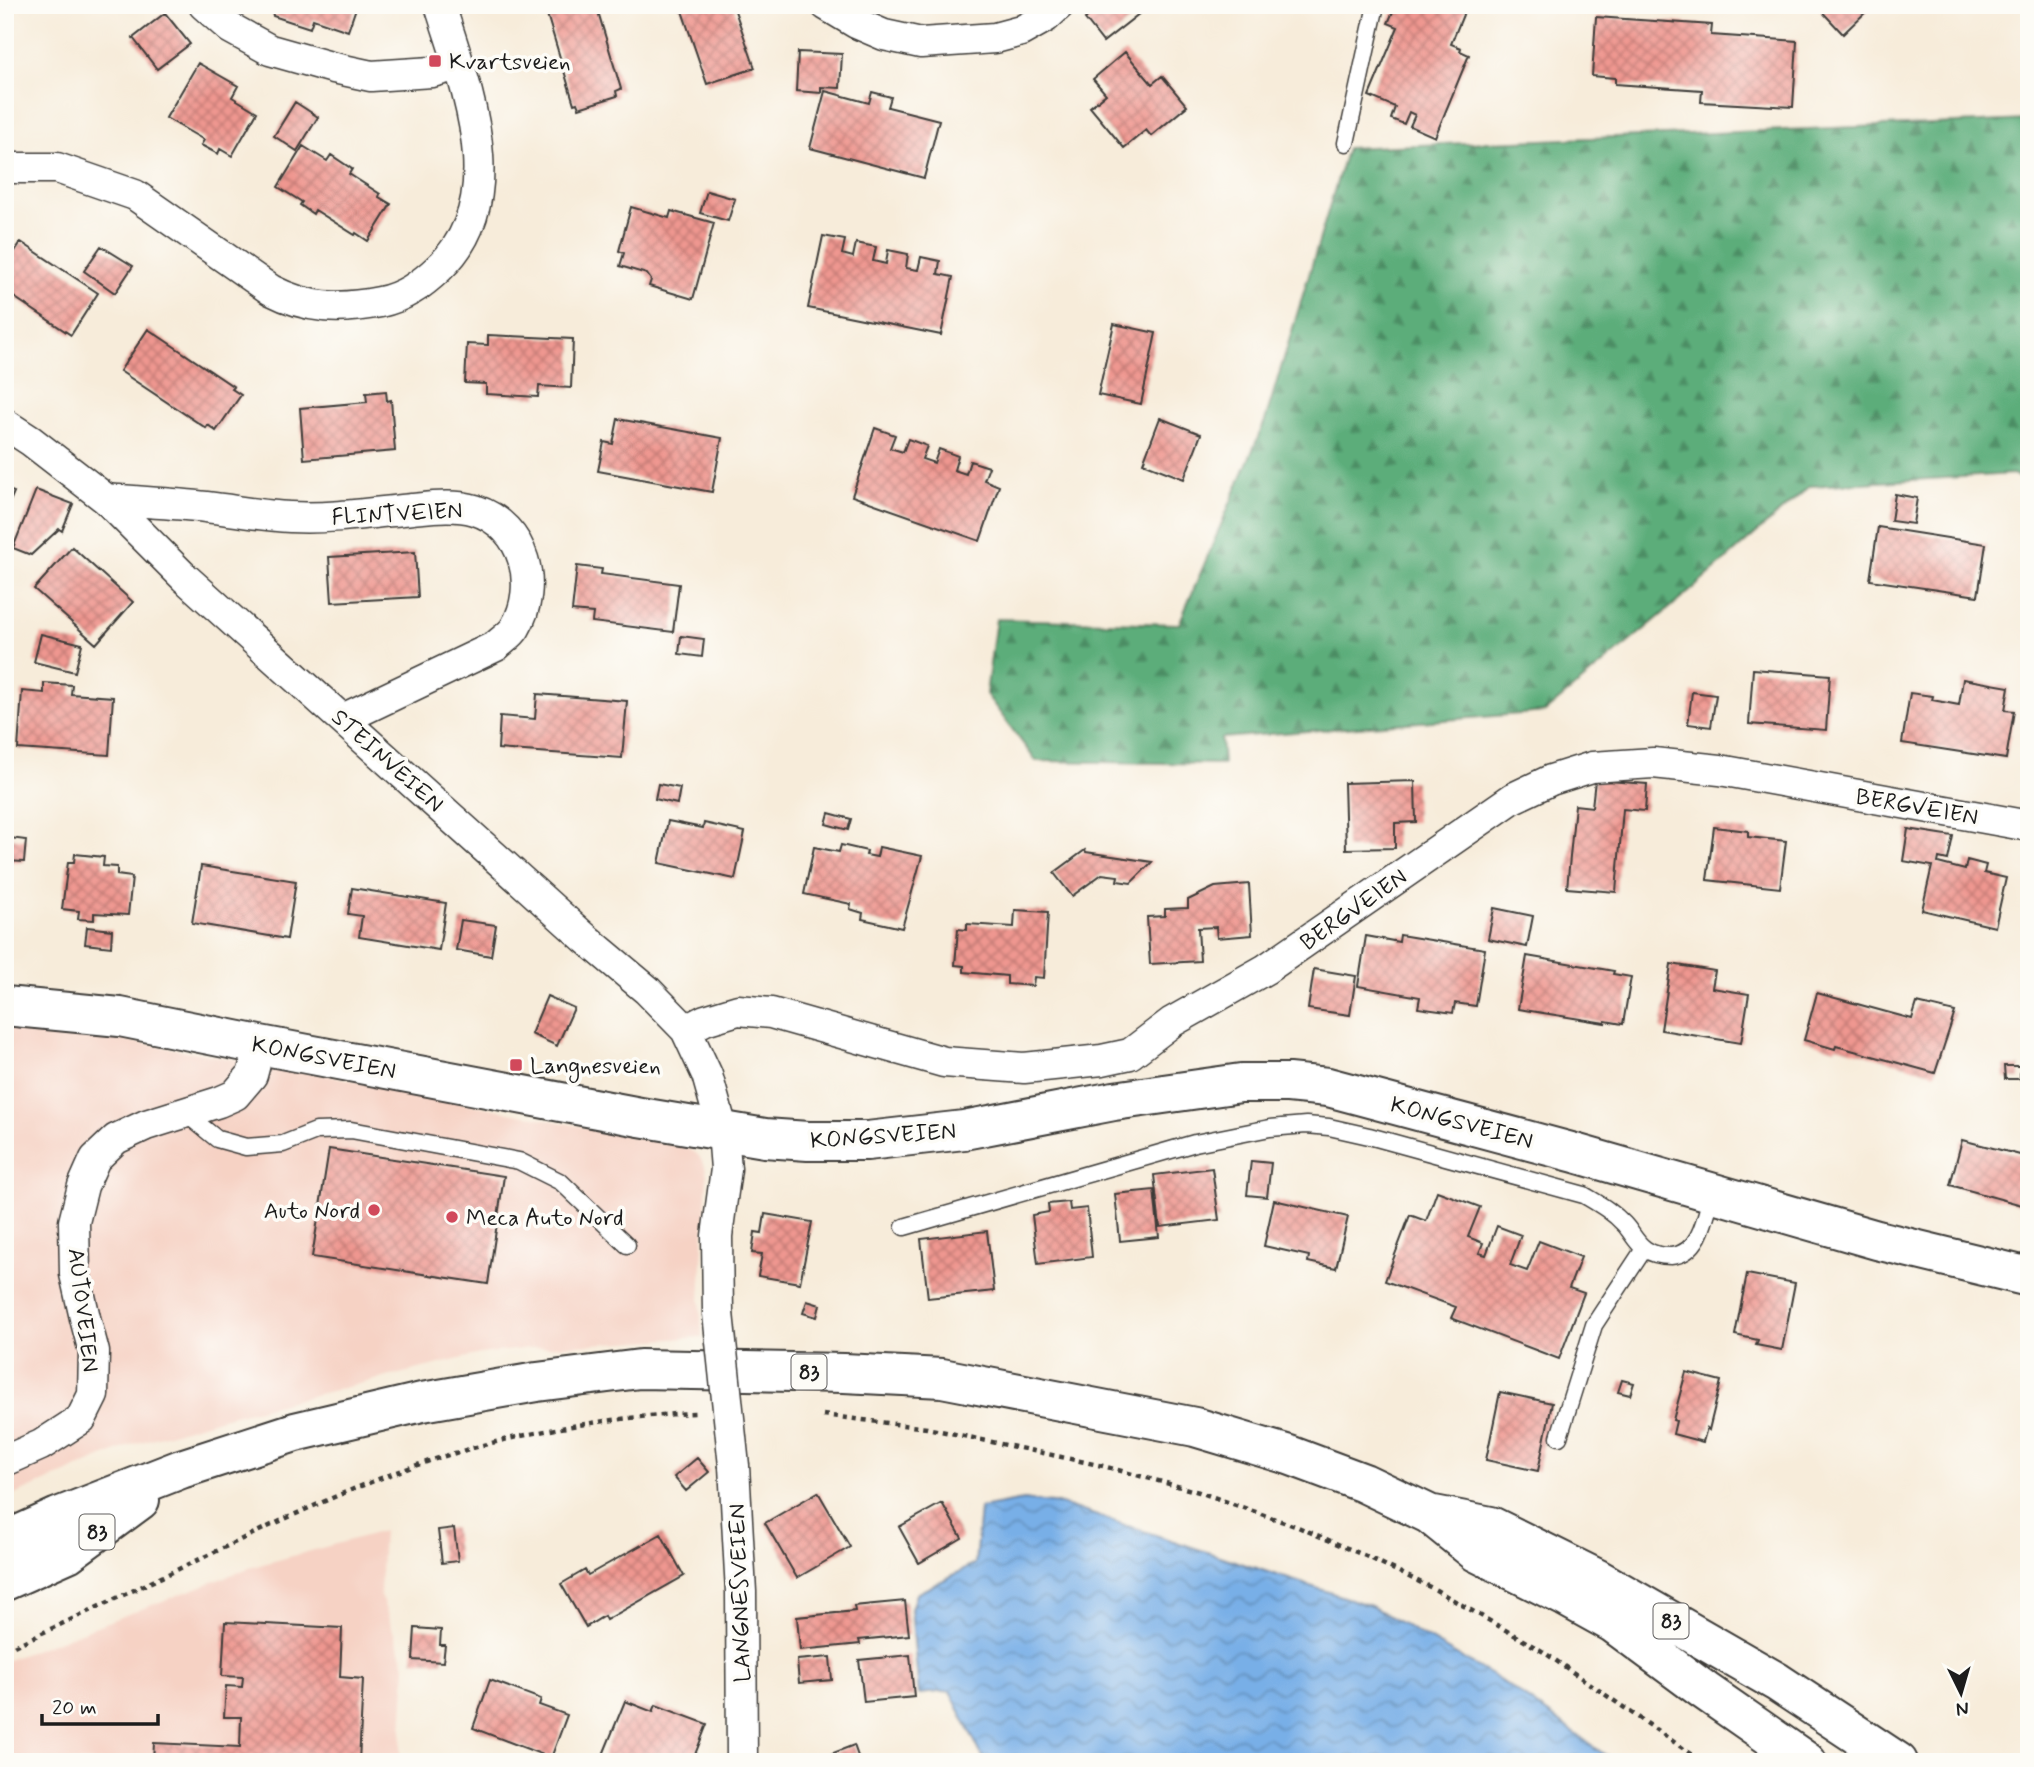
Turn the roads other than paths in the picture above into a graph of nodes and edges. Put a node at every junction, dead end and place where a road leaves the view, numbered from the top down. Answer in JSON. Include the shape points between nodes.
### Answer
{"nodes":[{"id":1,"x":204,"y":5,"type":"edge"},
{"id":2,"x":440,"y":5,"type":"edge"},
{"id":3,"x":827,"y":5,"type":"edge"},
{"id":4,"x":1059,"y":5,"type":"edge"},
{"id":5,"x":1376,"y":5,"type":"edge"},
{"id":6,"x":459,"y":65,"type":"junction"},
{"id":7,"x":1346,"y":143,"type":"dead end"},
{"id":8,"x":5,"y":168,"type":"edge"},
{"id":9,"x":5,"y":424,"type":"edge"},
{"id":10,"x":106,"y":499,"type":"junction"},
{"id":11,"x":343,"y":719,"type":"junction"},
{"id":12,"x":2029,"y":826,"type":"edge"},
{"id":13,"x":5,"y":1006,"type":"edge"},
{"id":14,"x":686,"y":1030,"type":"junction"},
{"id":15,"x":260,"y":1045,"type":"junction"},
{"id":16,"x":185,"y":1112,"type":"junction"},
{"id":17,"x":723,"y":1132,"type":"junction"},
{"id":18,"x":1712,"y":1192,"type":"junction"},
{"id":19,"x":904,"y":1227,"type":"dead end"},
{"id":20,"x":627,"y":1245,"type":"dead end"},
{"id":21,"x":1644,"y":1249,"type":"junction"},
{"id":22,"x":2029,"y":1277,"type":"edge"},
{"id":23,"x":1559,"y":1437,"type":"dead end"},
{"id":24,"x":5,"y":1461,"type":"edge"},
{"id":25,"x":181,"y":1469,"type":"junction"},
{"id":26,"x":1429,"y":1514,"type":"junction"},
{"id":27,"x":5,"y":1541,"type":"edge"},
{"id":28,"x":5,"y":1581,"type":"edge"},
{"id":29,"x":742,"y":1762,"type":"edge"},
{"id":30,"x":1807,"y":1762,"type":"edge"},
{"id":31,"x":1898,"y":1762,"type":"edge"}],
"edges":[{"from":1,"to":6,"type":"street","via":[[230,28],[270,50],[334,68],[371,76]]},
{"from":2,"to":6,"type":"street"},
{"from":3,"to":4,"type":"street","via":[[884,35],[921,43],[995,38],[1021,31]]},
{"from":5,"to":7,"type":"lane"},
{"from":6,"to":8,"type":"street","via":[[478,141],[473,214],[448,259],[420,285],[396,299],[359,306],[293,301],[135,195],[57,168]]},
{"from":9,"to":10,"type":"street","name":"STEINVEIEN"},
{"from":10,"to":11,"type":"street","name":"STEINVEIEN","via":[[184,577]]},
{"from":10,"to":11,"type":"street","name":"FLINTVEIEN","via":[[290,517],[442,506],[475,509],[495,520],[513,538],[525,560],[526,605],[514,630],[496,646]]},
{"from":11,"to":14,"type":"street","name":"STEINVEIEN"},
{"from":12,"to":14,"type":"street","name":"BERGVEIEN","via":[[1720,770],[1653,763],[1592,767],[1513,798],[1266,968],[1172,1022],[1130,1054],[1024,1068],[944,1062],[771,1013],[738,1010]]},
{"from":13,"to":15,"type":"main road","name":"KONGSVEIEN","via":[[120,1017]]},
{"from":14,"to":17,"type":"street","name":"STEINVEIEN","via":[[707,1075]]},
{"from":15,"to":16,"type":"street","name":"AUTOVEIEN","via":[[251,1076],[235,1094]]},
{"from":15,"to":17,"type":"main road","name":"KONGSVEIEN"},
{"from":16,"to":20,"type":"lane","via":[[217,1139],[246,1147],[283,1144],[316,1131],[351,1130],[519,1161],[561,1182]]},
{"from":16,"to":24,"type":"street","name":"AUTOVEIEN","via":[[116,1139],[95,1159],[74,1222],[75,1273],[94,1352],[93,1395],[80,1419],[41,1445]]},
{"from":17,"to":18,"type":"main road","name":"KONGSVEIEN","via":[[808,1141],[891,1139],[1200,1088],[1288,1083],[1381,1100]]},
{"from":17,"to":29,"type":"street","name":"LANGNESVEIEN","bridge":true,"via":[[726,1169],[717,1236],[718,1313],[741,1592]]},
{"from":18,"to":21,"type":"lane","via":[[1702,1229],[1685,1252],[1661,1256]]},
{"from":18,"to":22,"type":"main road","name":"KONGSVEIEN","via":[[1877,1240]]},
{"from":19,"to":21,"type":"lane","name":"KONGSVEIEN","via":[[1195,1143],[1306,1125],[1369,1136],[1584,1195],[1609,1210]]},
{"from":21,"to":23,"type":"lane","via":[[1594,1325]]},
{"from":25,"to":26,"type":"main road","number":"83","via":[[295,1432],[422,1402],[537,1382],[640,1369],[844,1373],[942,1378],[1195,1427],[1364,1483]]},
{"from":25,"to":27,"type":"main road","number":"83"},
{"from":25,"to":28,"type":"main road","number":"83","via":[[68,1553]]},
{"from":26,"to":30,"type":"main road","number":"83","via":[[1476,1552],[1613,1623]]},
{"from":26,"to":31,"type":"main road","number":"83","via":[[1491,1526],[1596,1578],[1777,1682]]}]}
